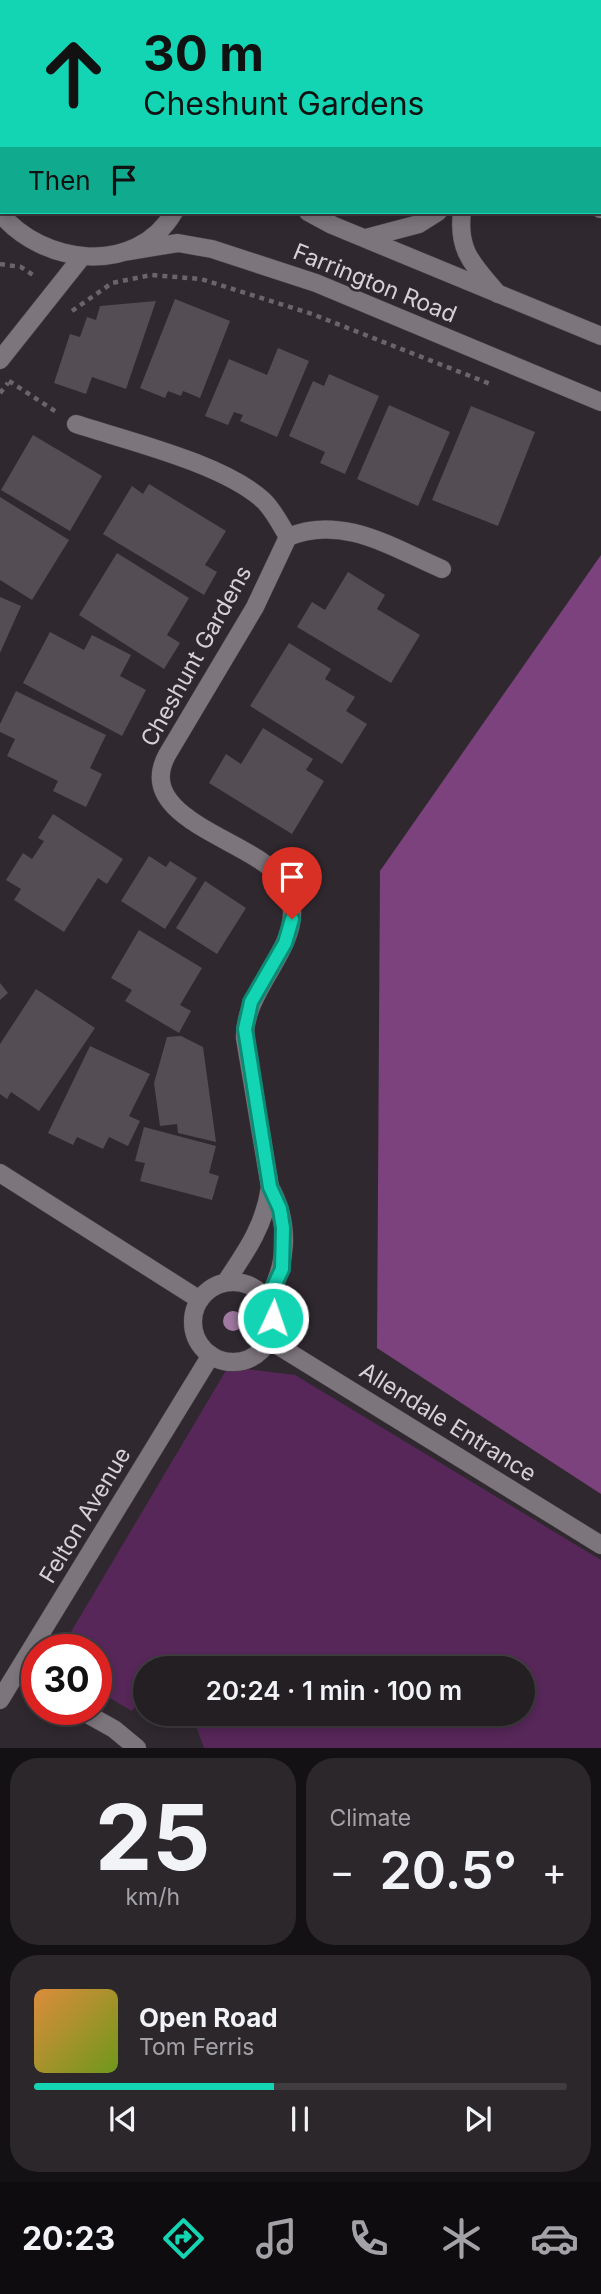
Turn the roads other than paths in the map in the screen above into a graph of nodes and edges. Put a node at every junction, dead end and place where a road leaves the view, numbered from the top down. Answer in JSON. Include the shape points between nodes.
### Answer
{"nodes":[{"id":1,"x":1,"y":214,"type":"edge"},
{"id":2,"x":172,"y":214,"type":"edge"},
{"id":3,"x":312,"y":214,"type":"edge"},
{"id":4,"x":435,"y":214,"type":"edge"},
{"id":5,"x":462,"y":214,"type":"edge"},
{"id":6,"x":366,"y":239,"type":"junction"},
{"id":7,"x":123,"y":252,"type":"junction"},
{"id":8,"x":82,"y":258,"type":"junction"},
{"id":9,"x":498,"y":294,"type":"junction"},
{"id":10,"x":601,"y":336,"type":"edge"},
{"id":11,"x":0,"y":360,"type":"edge"},
{"id":12,"x":601,"y":402,"type":"edge"},
{"id":13,"x":76,"y":424,"type":"road end"},
{"id":14,"x":288,"y":537,"type":"junction"},
{"id":15,"x":442,"y":569,"type":"dead end"},
{"id":16,"x":0,"y":1173,"type":"edge"},
{"id":17,"x":270,"y":1187,"type":"junction"},
{"id":18,"x":225,"y":1283,"type":"junction"},
{"id":19,"x":200,"y":1300,"type":"junction"},
{"id":20,"x":267,"y":1301,"type":"junction"},
{"id":21,"x":269,"y":1340,"type":"junction"},
{"id":22,"x":211,"y":1355,"type":"junction"},
{"id":23,"x":601,"y":1545,"type":"edge"},
{"id":24,"x":18,"y":1674,"type":"junction"},
{"id":25,"x":21,"y":1676,"type":"edge"},
{"id":26,"x":0,"y":1700,"type":"edge"},
{"id":27,"x":107,"y":1725,"type":"edge"},
{"id":28,"x":137,"y":1748,"type":"edge"}],
"edges":[{"from":1,"to":8,"type":"street","via":[[32,243]]},
{"from":2,"to":7,"type":"street","via":[[149,238]]},
{"from":3,"to":6,"type":"street","name":"Farrington Road"},
{"from":4,"to":6,"type":"street","via":[[419,224]]},
{"from":5,"to":9,"type":"street","via":[[459,234],[468,258]]},
{"from":6,"to":9,"type":"street","name":"Farrington Road"},
{"from":7,"to":8,"type":"street","name":"Farrington Road"},
{"from":7,"to":12,"type":"street","name":"Farrington Road","via":[[178,243],[212,249],[316,283]]},
{"from":8,"to":11,"type":"street"},
{"from":9,"to":10,"type":"street","name":"Farrington Road"},
{"from":13,"to":14,"type":"street","via":[[168,454],[236,483],[264,502]]},
{"from":14,"to":15,"type":"street","via":[[316,528],[347,530]]},
{"from":14,"to":17,"type":"street","name":"Cheshunt Gardens","via":[[255,607],[167,755],[160,775],[162,790],[177,811],[269,866],[282,879],[291,900],[290,930],[251,1002],[245,1029]]},
{"from":16,"to":19,"type":"street"},
{"from":17,"to":18,"type":"street","via":[[254,1240]]},
{"from":17,"to":20,"type":"street","via":[[282,1218],[284,1250],[278,1282]]},
{"from":18,"to":19,"type":"street"},
{"from":18,"to":20,"type":"street","via":[[247,1285]]},
{"from":19,"to":22,"type":"street","via":[[194,1330]]},
{"from":20,"to":21,"type":"street","via":[[273,1318]]},
{"from":21,"to":22,"type":"street","via":[[247,1360],[225,1361]]},
{"from":21,"to":23,"type":"street","name":"Allendale Entrance"},
{"from":22,"to":24,"type":"street","name":"Felton Avenue"},
{"from":24,"to":25,"type":"street"},
{"from":24,"to":26,"type":"street","name":"Felton Avenue"},
{"from":27,"to":28,"type":"street"}]}
